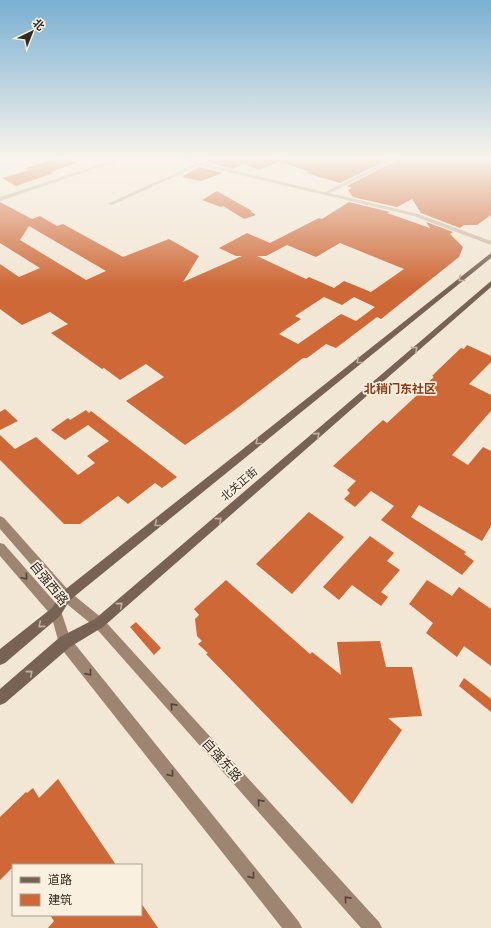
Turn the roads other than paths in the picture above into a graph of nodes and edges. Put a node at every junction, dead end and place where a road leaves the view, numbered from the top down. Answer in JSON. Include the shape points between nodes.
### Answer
{"nodes":[{"id":1,"x":118,"y":200,"type":"edge"},
{"id":2,"x":356,"y":200,"type":"edge"},
{"id":3,"x":110,"y":204,"type":"dead end"},
{"id":4,"x":491,"y":243,"type":"edge"},
{"id":5,"x":491,"y":255,"type":"edge"},
{"id":6,"x":491,"y":283,"type":"edge"},
{"id":7,"x":0,"y":521,"type":"edge"},
{"id":8,"x":0,"y":548,"type":"edge"},
{"id":9,"x":66,"y":596,"type":"junction"},
{"id":10,"x":56,"y":612,"type":"junction"},
{"id":11,"x":99,"y":623,"type":"junction"},
{"id":12,"x":65,"y":642,"type":"junction"},
{"id":13,"x":0,"y":658,"type":"edge"},
{"id":14,"x":0,"y":698,"type":"edge"},
{"id":15,"x":293,"y":928,"type":"edge"},
{"id":16,"x":373,"y":928,"type":"edge"}],
"edges":[{"from":1,"to":3,"type":"street"},
{"from":2,"to":4,"type":"street","via":[[416,215]]},
{"from":5,"to":9,"type":"main road","name":"北关正街","one_way":true},
{"from":11,"to":6,"type":"main road","name":"北关正街","one_way":true},
{"from":7,"to":9,"type":"main road","name":"自强西路"},
{"from":8,"to":10,"type":"main road","name":"自强西路","one_way":true},
{"from":9,"to":10,"type":"main road","name":"北关正街"},
{"from":9,"to":11,"type":"main road","name":"自强东路"},
{"from":10,"to":12,"type":"main road","name":"自强西路"},
{"from":10,"to":13,"type":"main road","name":"北关正街","one_way":true},
{"from":11,"to":12,"type":"main road","name":"北关正街"},
{"from":16,"to":11,"type":"main road","name":"自强东路","one_way":true},
{"from":14,"to":12,"type":"main road","name":"北关正街","one_way":true},
{"from":12,"to":15,"type":"main road","one_way":true}]}
